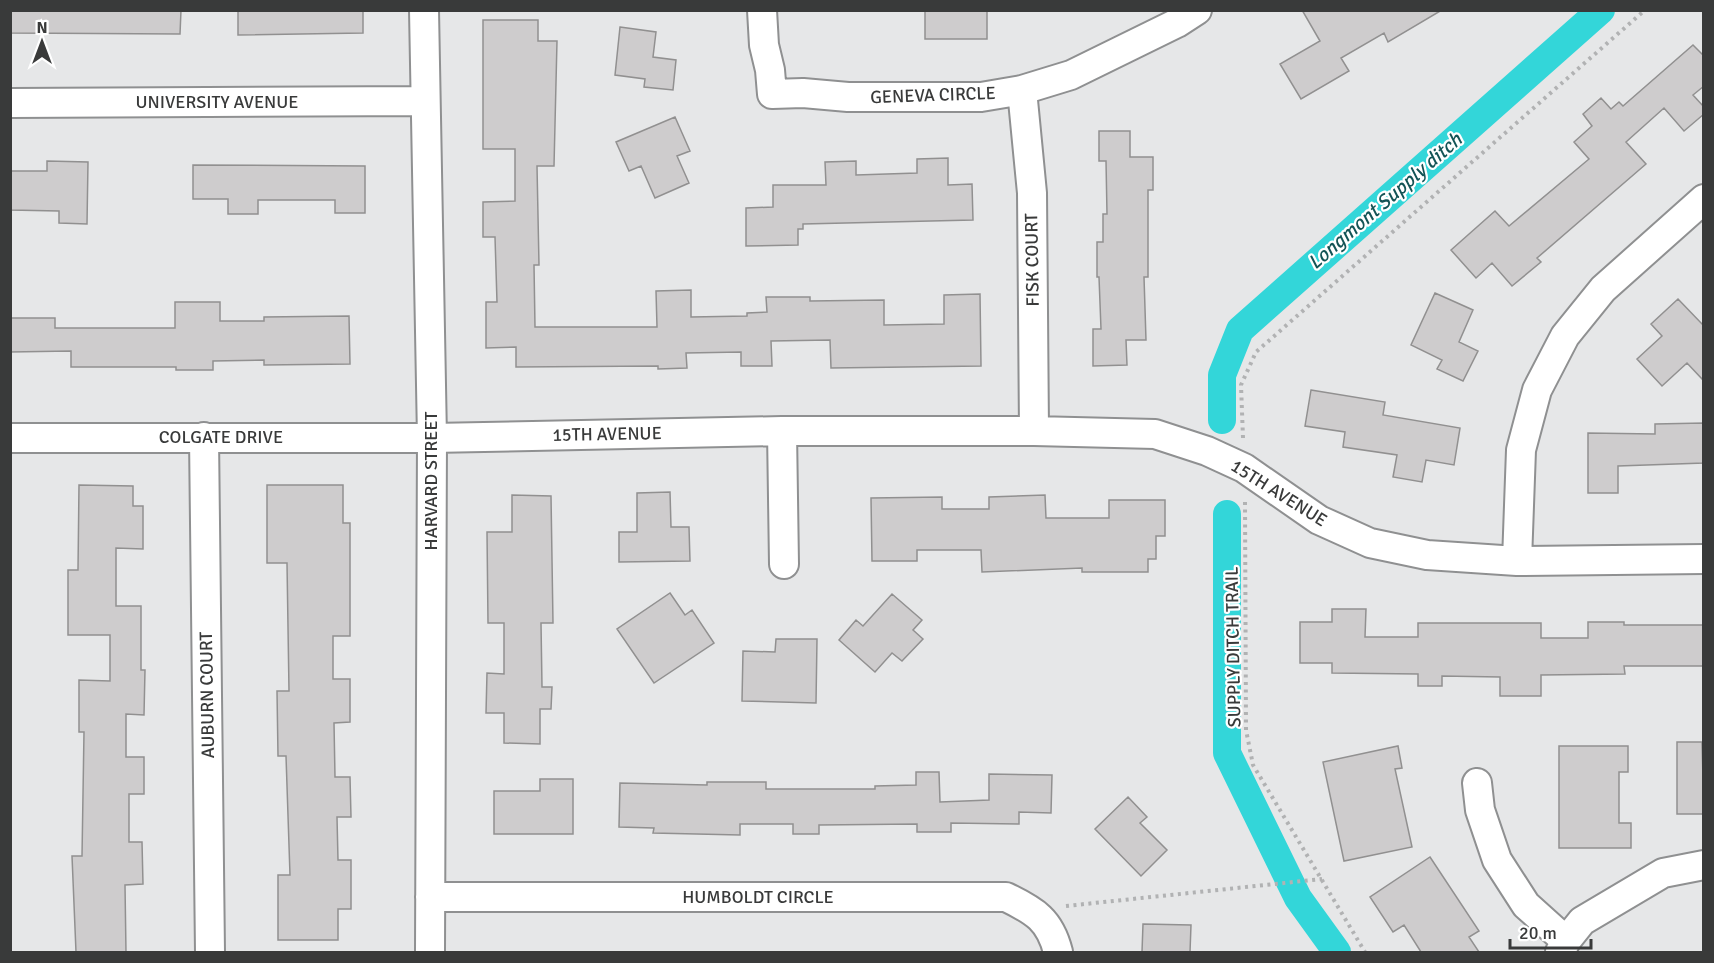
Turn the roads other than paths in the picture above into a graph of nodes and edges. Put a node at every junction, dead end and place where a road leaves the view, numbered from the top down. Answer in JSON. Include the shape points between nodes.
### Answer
{"nodes":[{"id":1,"x":424,"y":10,"type":"edge"},
{"id":2,"x":762,"y":10,"type":"edge"},
{"id":3,"x":1197,"y":10,"type":"edge"},
{"id":4,"x":1022,"y":90,"type":"junction"},
{"id":5,"x":424,"y":101,"type":"junction"},
{"id":6,"x":10,"y":103,"type":"edge"},
{"id":7,"x":1704,"y":199,"type":"edge"},
{"id":8,"x":782,"y":431,"type":"junction"},
{"id":9,"x":1034,"y":431,"type":"junction"},
{"id":10,"x":204,"y":437,"type":"junction"},
{"id":11,"x":10,"y":438,"type":"edge"},
{"id":12,"x":432,"y":438,"type":"junction"},
{"id":13,"x":1704,"y":559,"type":"edge"},
{"id":14,"x":1517,"y":561,"type":"junction"},
{"id":15,"x":784,"y":564,"type":"dead end"},
{"id":16,"x":1477,"y":783,"type":"dead end"},
{"id":17,"x":1704,"y":865,"type":"edge"},
{"id":18,"x":430,"y":897,"type":"junction"},
{"id":19,"x":1563,"y":947,"type":"edge"},
{"id":20,"x":210,"y":952,"type":"edge"},
{"id":21,"x":430,"y":952,"type":"edge"},
{"id":22,"x":1058,"y":952,"type":"edge"}],
"edges":[{"from":1,"to":5,"type":"street","name":"HARVARD STREET"},
{"from":2,"to":4,"type":"street","name":"GENEVA CIRCLE","via":[[772,94],[981,97]]},
{"from":3,"to":4,"type":"street","name":"GENEVA CIRCLE","via":[[1071,75]]},
{"from":4,"to":9,"type":"street","name":"FISK COURT","via":[[1032,193]]},
{"from":5,"to":6,"type":"street","name":"UNIVERSITY AVENUE"},
{"from":5,"to":12,"type":"street","name":"HARVARD STREET"},
{"from":7,"to":14,"type":"street","via":[[1603,289],[1565,336],[1537,390],[1521,450]]},
{"from":8,"to":9,"type":"street","name":"15TH AVENUE"},
{"from":8,"to":12,"type":"street","name":"15TH AVENUE"},
{"from":8,"to":15,"type":"street"},
{"from":9,"to":14,"type":"street","name":"15TH AVENUE","via":[[1155,434],[1244,468],[1319,520],[1370,543],[1427,555]]},
{"from":10,"to":11,"type":"street","name":"COLGATE DRIVE"},
{"from":10,"to":12,"type":"street","name":"COLGATE DRIVE"},
{"from":10,"to":20,"type":"street","name":"AUBURN COURT"},
{"from":12,"to":18,"type":"street","name":"HARVARD STREET"},
{"from":13,"to":14,"type":"street","name":"15TH AVENUE"},
{"from":16,"to":19,"type":"street","via":[[1480,810],[1497,860],[1526,905]]},
{"from":17,"to":19,"type":"street","via":[[1663,873],[1582,921]]},
{"from":18,"to":21,"type":"street","name":"HARVARD STREET"},
{"from":18,"to":22,"type":"street","name":"HUMBOLDT CIRCLE","via":[[1006,897],[1032,909],[1053,934]]}]}
